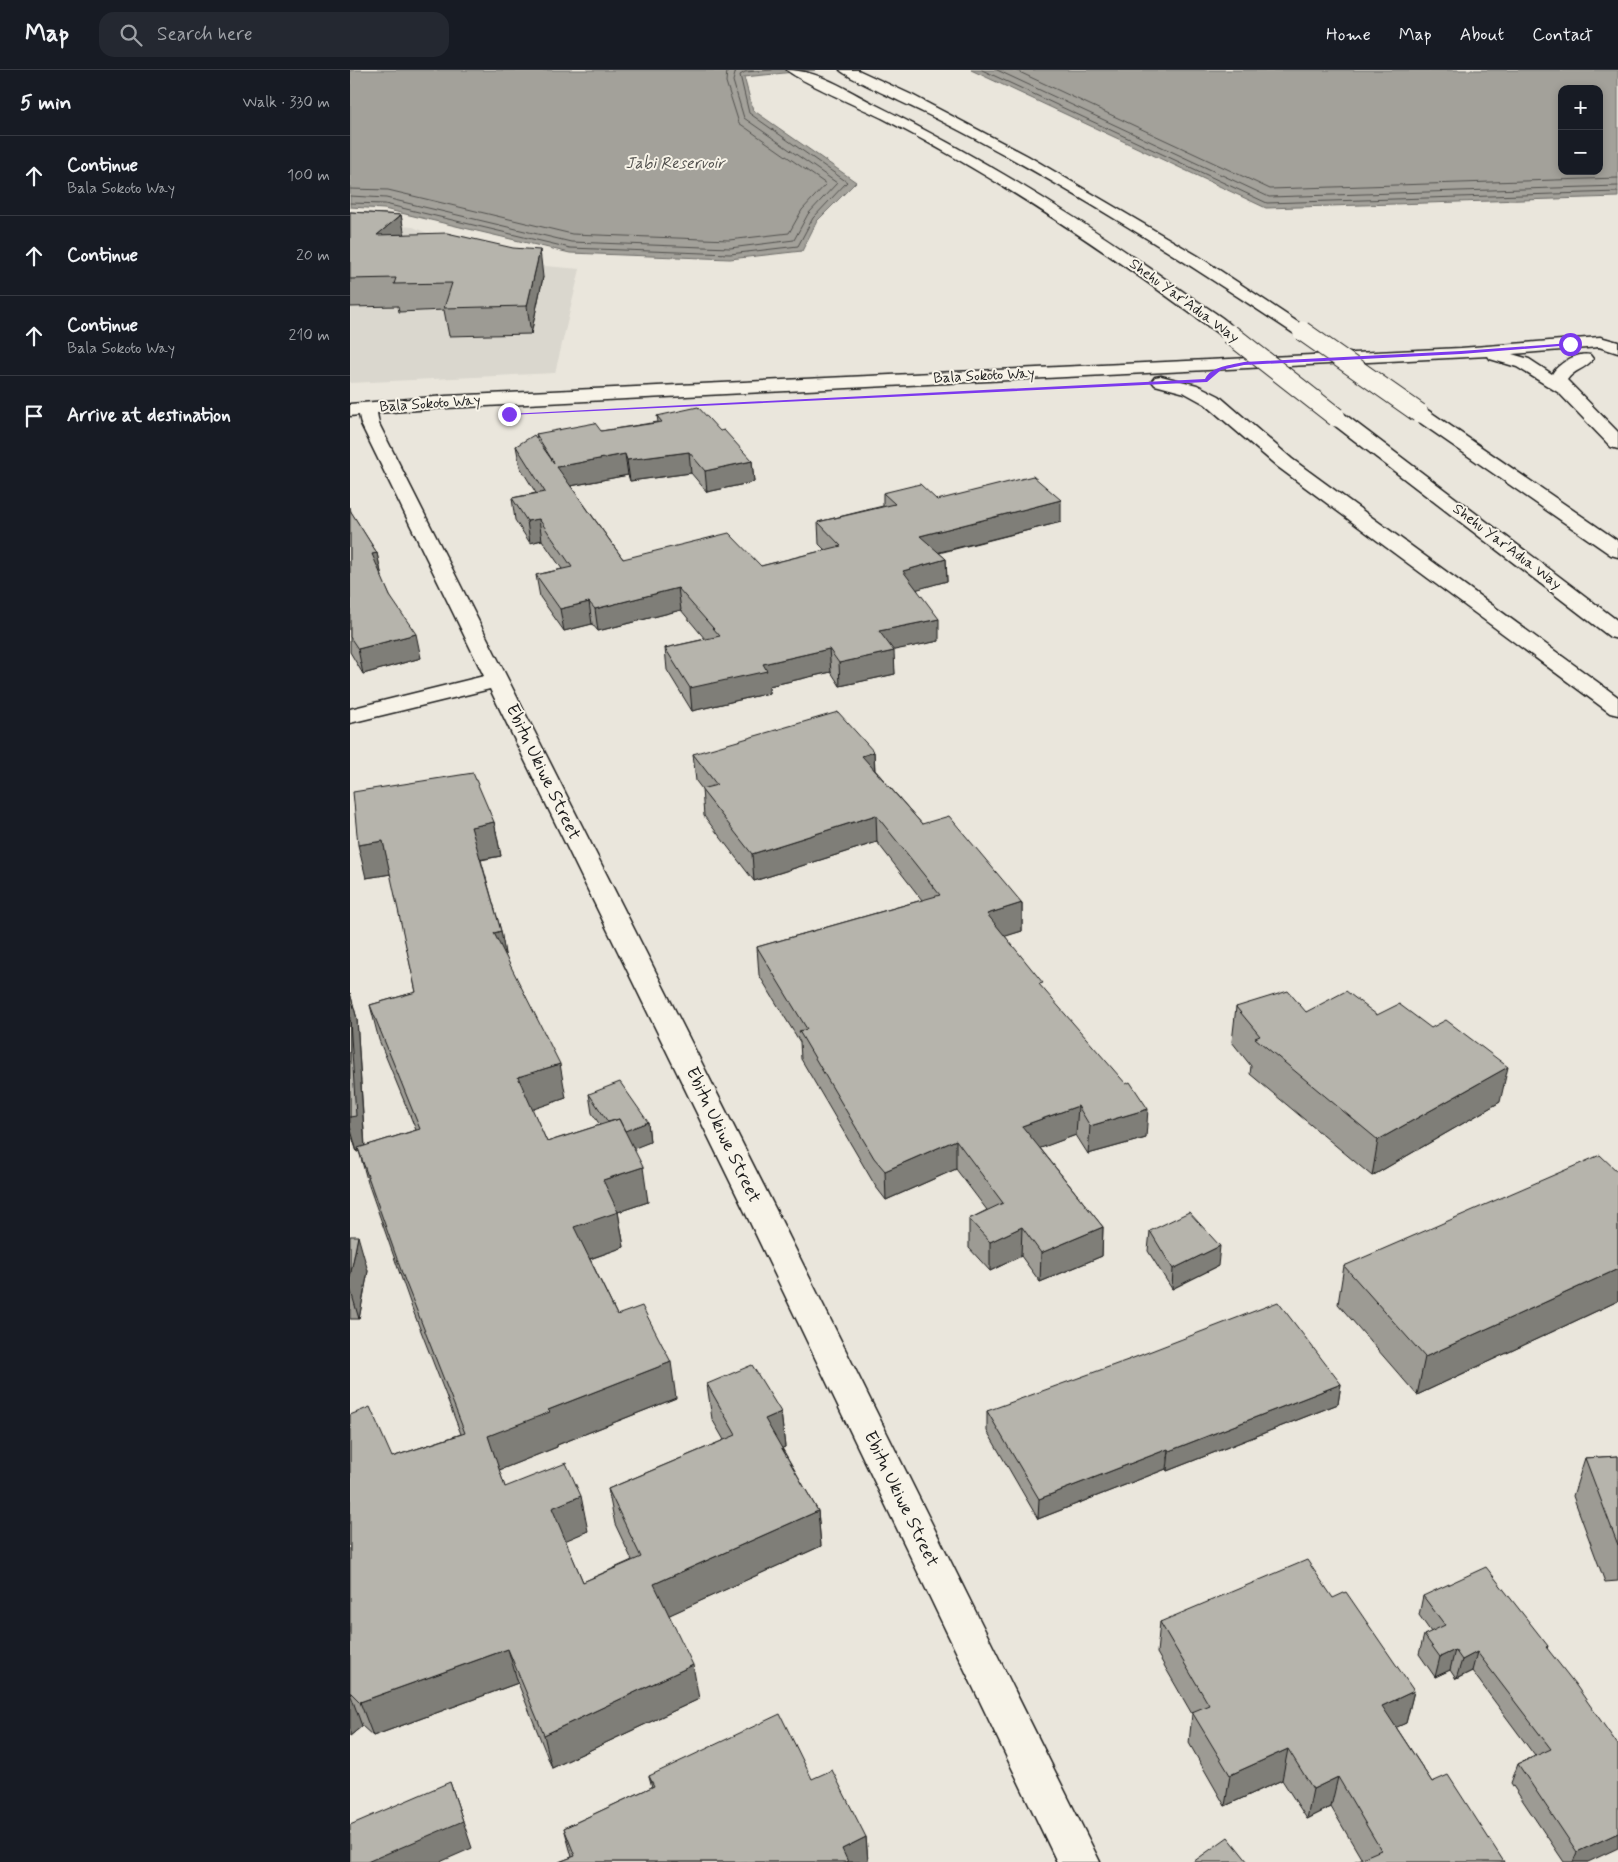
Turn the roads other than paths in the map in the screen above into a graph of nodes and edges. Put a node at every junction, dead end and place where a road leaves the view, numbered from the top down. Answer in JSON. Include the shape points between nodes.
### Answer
{"nodes":[{"id":1,"x":794,"y":70,"type":"edge"},
{"id":2,"x":848,"y":70,"type":"edge"},
{"id":3,"x":1618,"y":348,"type":"edge"},
{"id":4,"x":1461,"y":353,"type":"junction"},
{"id":5,"x":1618,"y":354,"type":"edge"},
{"id":6,"x":1584,"y":359,"type":"junction"},
{"id":7,"x":1244,"y":363,"type":"junction"},
{"id":8,"x":1523,"y":363,"type":"junction"},
{"id":9,"x":1563,"y":389,"type":"junction"},
{"id":10,"x":1209,"y":390,"type":"junction"},
{"id":11,"x":359,"y":417,"type":"edge"},
{"id":12,"x":1618,"y":443,"type":"edge"},
{"id":13,"x":1499,"y":466,"type":"junction"},
{"id":14,"x":1618,"y":539,"type":"edge"},
{"id":15,"x":1618,"y":551,"type":"edge"},
{"id":16,"x":1618,"y":633,"type":"edge"},
{"id":17,"x":497,"y":680,"type":"junction"},
{"id":18,"x":355,"y":708,"type":"edge"},
{"id":19,"x":1618,"y":708,"type":"edge"},
{"id":20,"x":1079,"y":1862,"type":"edge"}],
"edges":[{"from":1,"to":16,"type":"main road","name":"Shehu Yar'Adua Way","bridge":true,"via":[[971,161],[1105,244],[1230,334]]},
{"from":2,"to":13,"type":"main road","bridge":true,"via":[[950,118],[1146,229]]},
{"from":3,"to":4,"type":"main road","name":"Bala Sokoto Way","via":[[1600,342]]},
{"from":4,"to":7,"type":"main road","name":"Bala Sokoto Way"},
{"from":4,"to":8,"type":"main road","via":[[1493,354]]},
{"from":5,"to":6,"type":"main road","name":"Bala Sokoto Way"},
{"from":6,"to":8,"type":"main road","name":"Bala Sokoto Way"},
{"from":6,"to":9,"type":"main road","via":[[1558,375],[1557,381]]},
{"from":7,"to":10,"type":"main road","via":[[1209,375]]},
{"from":7,"to":11,"type":"main road","name":"Bala Sokoto Way","via":[[465,401]]},
{"from":8,"to":9,"type":"main road"},
{"from":8,"to":10,"type":"main road","name":"Bala Sokoto Way"},
{"from":9,"to":12,"type":"main road"},
{"from":10,"to":11,"type":"main road","name":"Bala Sokoto Way","via":[[1161,382],[509,414]]},
{"from":10,"to":19,"type":"main road","via":[[1285,463]]},
{"from":11,"to":17,"type":"main road","name":"Ebitu Ukiwe Street"},
{"from":13,"to":14,"type":"main road"},
{"from":13,"to":15,"type":"main road"},
{"from":17,"to":18,"type":"main road"},
{"from":17,"to":20,"type":"main road","name":"Ebitu Ukiwe Street"}]}
